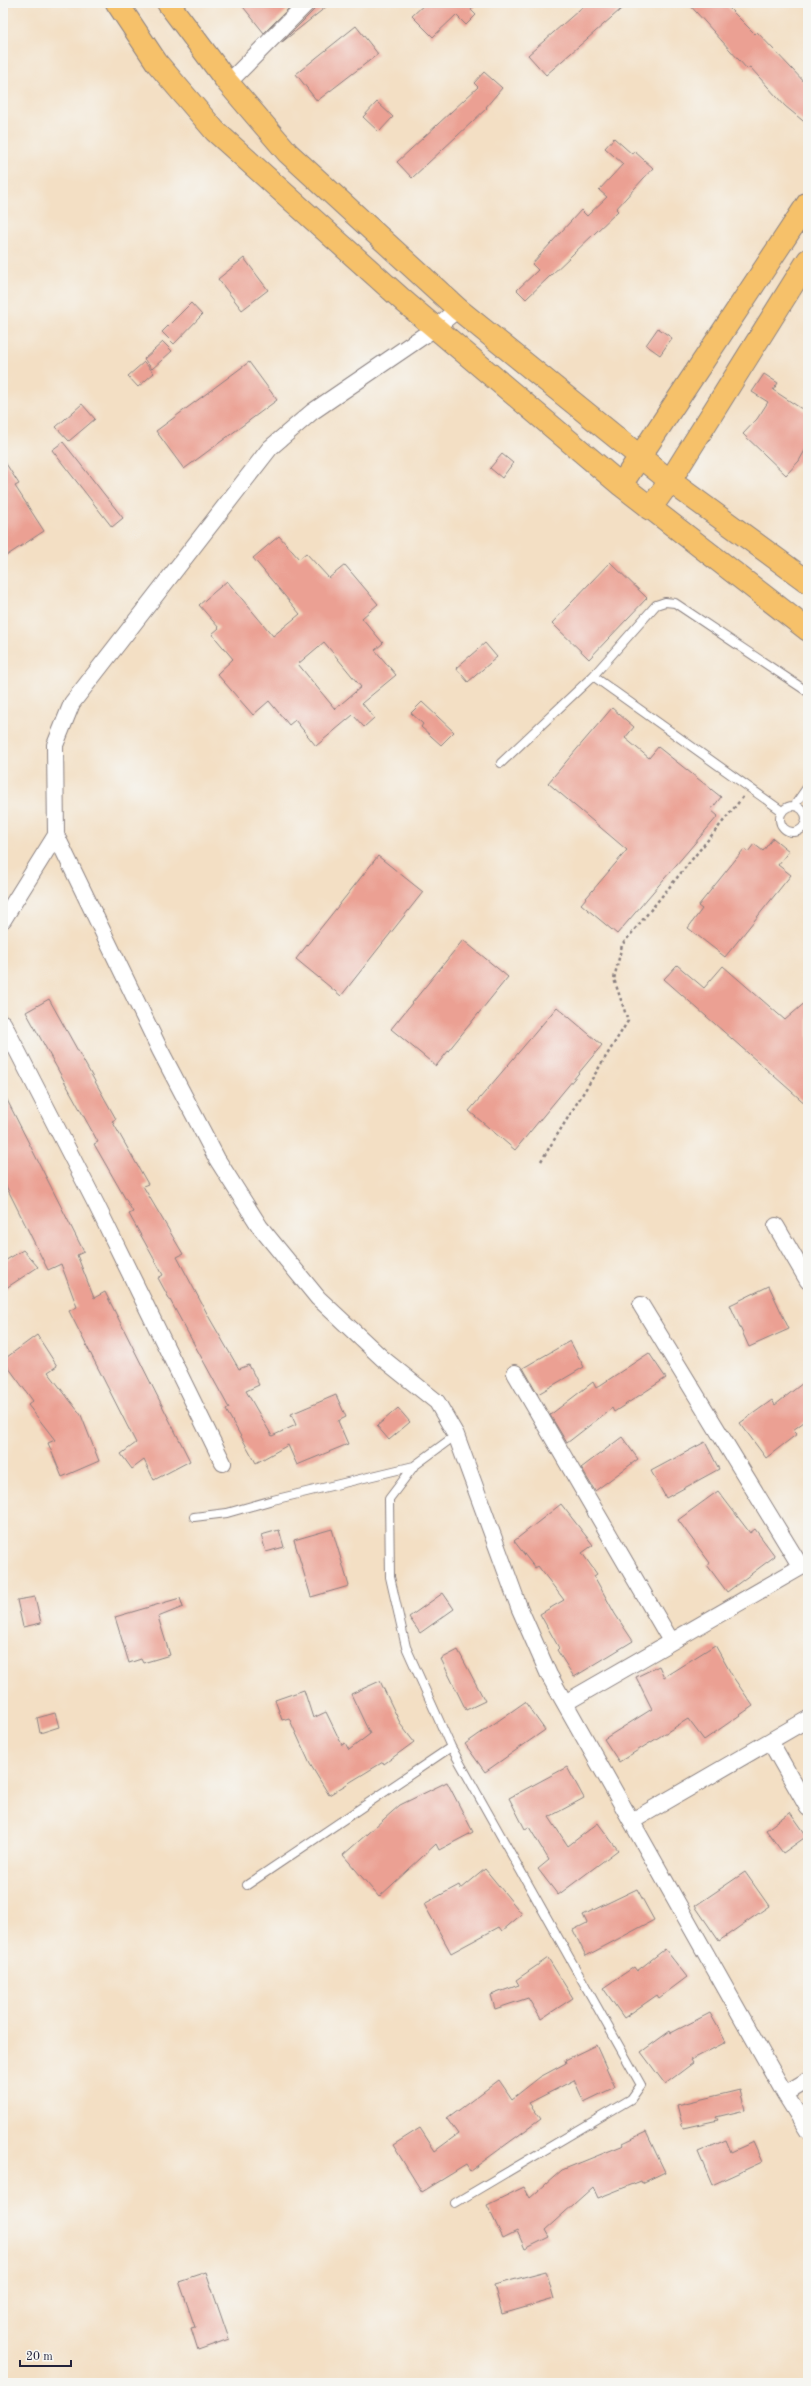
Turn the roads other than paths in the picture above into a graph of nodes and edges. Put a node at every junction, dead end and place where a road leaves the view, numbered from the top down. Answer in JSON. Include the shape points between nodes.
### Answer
{"nodes":[{"id":1,"x":116,"y":3,"type":"edge"},
{"id":2,"x":168,"y":3,"type":"edge"},
{"id":3,"x":307,"y":3,"type":"edge"},
{"id":4,"x":228,"y":83,"type":"junction"},
{"id":5,"x":808,"y":203,"type":"edge"},
{"id":6,"x":808,"y":260,"type":"edge"},
{"id":7,"x":458,"y":309,"type":"junction"},
{"id":8,"x":435,"y":328,"type":"junction"},
{"id":9,"x":640,"y":457,"type":"junction"},
{"id":10,"x":670,"y":481,"type":"junction"},
{"id":11,"x":621,"y":485,"type":"junction"},
{"id":12,"x":650,"y":509,"type":"junction"},
{"id":13,"x":808,"y":582,"type":"edge"},
{"id":14,"x":808,"y":630,"type":"edge"},
{"id":15,"x":593,"y":676,"type":"junction"},
{"id":16,"x":808,"y":692,"type":"edge"},
{"id":17,"x":501,"y":763,"type":"dead end"},
{"id":18,"x":808,"y":786,"type":"edge"},
{"id":19,"x":794,"y":806,"type":"junction"},
{"id":20,"x":782,"y":811,"type":"junction"},
{"id":21,"x":807,"y":823,"type":"edge"},
{"id":22,"x":56,"y":835,"type":"junction"},
{"id":23,"x":3,"y":920,"type":"edge"},
{"id":24,"x":3,"y":1023,"type":"edge"},
{"id":25,"x":776,"y":1226,"type":"dead end"},
{"id":26,"x":808,"y":1282,"type":"edge"},
{"id":27,"x":641,"y":1305,"type":"dead end"},
{"id":28,"x":515,"y":1373,"type":"dead end"},
{"id":29,"x":456,"y":1434,"type":"junction"},
{"id":30,"x":223,"y":1463,"type":"dead end"},
{"id":31,"x":414,"y":1466,"type":"junction"},
{"id":32,"x":194,"y":1517,"type":"dead end"},
{"id":33,"x":805,"y":1565,"type":"edge"},
{"id":34,"x":671,"y":1641,"type":"junction"},
{"id":35,"x":565,"y":1703,"type":"junction"},
{"id":36,"x":808,"y":1719,"type":"edge"},
{"id":37,"x":770,"y":1741,"type":"junction"},
{"id":38,"x":451,"y":1747,"type":"junction"},
{"id":39,"x":808,"y":1808,"type":"edge"},
{"id":40,"x":632,"y":1821,"type":"junction"},
{"id":41,"x":247,"y":1885,"type":"dead end"},
{"id":42,"x":808,"y":2080,"type":"edge"},
{"id":43,"x":785,"y":2094,"type":"junction"},
{"id":44,"x":808,"y":2131,"type":"edge"},
{"id":45,"x":455,"y":2203,"type":"dead end"}],
"edges":[{"from":1,"to":8,"type":"main road","via":[[157,63],[215,131]]},
{"from":2,"to":4,"type":"main road"},
{"from":3,"to":4,"type":"street"},
{"from":4,"to":7,"type":"main road","via":[[288,153]]},
{"from":5,"to":9,"type":"main road"},
{"from":6,"to":10,"type":"main road"},
{"from":7,"to":8,"type":"street"},
{"from":7,"to":9,"type":"main road"},
{"from":8,"to":11,"type":"main road"},
{"from":8,"to":22,"type":"street","via":[[312,412],[270,448],[72,703],[54,745]]},
{"from":9,"to":10,"type":"main road"},
{"from":9,"to":11,"type":"main road"},
{"from":10,"to":12,"type":"main road"},
{"from":10,"to":13,"type":"main road"},
{"from":11,"to":12,"type":"main road"},
{"from":12,"to":14,"type":"main road"},
{"from":15,"to":16,"type":"lane","via":[[656,605],[665,602],[675,603]]},
{"from":15,"to":17,"type":"lane"},
{"from":15,"to":20,"type":"lane"},
{"from":18,"to":19,"type":"lane"},
{"from":19,"to":20,"type":"lane"},
{"from":19,"to":21,"type":"lane","via":[[800,808]]},
{"from":20,"to":21,"type":"lane","via":[[780,819],[786,830],[800,831]]},
{"from":22,"to":23,"type":"street"},
{"from":22,"to":29,"type":"street","via":[[160,1050],[218,1160],[260,1227],[318,1298],[382,1358],[438,1402]]},
{"from":24,"to":30,"type":"street","via":[[94,1200]]},
{"from":25,"to":26,"type":"street"},
{"from":27,"to":33,"type":"street"},
{"from":28,"to":34,"type":"street"},
{"from":29,"to":31,"type":"lane"},
{"from":29,"to":35,"type":"street","via":[[519,1607],[549,1675]]},
{"from":31,"to":32,"type":"lane","via":[[227,1513]]},
{"from":31,"to":38,"type":"lane","via":[[389,1499],[390,1577],[406,1647]]},
{"from":33,"to":34,"type":"street"},
{"from":34,"to":35,"type":"street"},
{"from":35,"to":40,"type":"street"},
{"from":36,"to":37,"type":"street"},
{"from":37,"to":39,"type":"street"},
{"from":37,"to":40,"type":"street"},
{"from":38,"to":41,"type":"lane"},
{"from":38,"to":45,"type":"lane","via":[[642,2085],[631,2099]]},
{"from":40,"to":43,"type":"street"},
{"from":42,"to":43,"type":"street"},
{"from":43,"to":44,"type":"street"}]}
